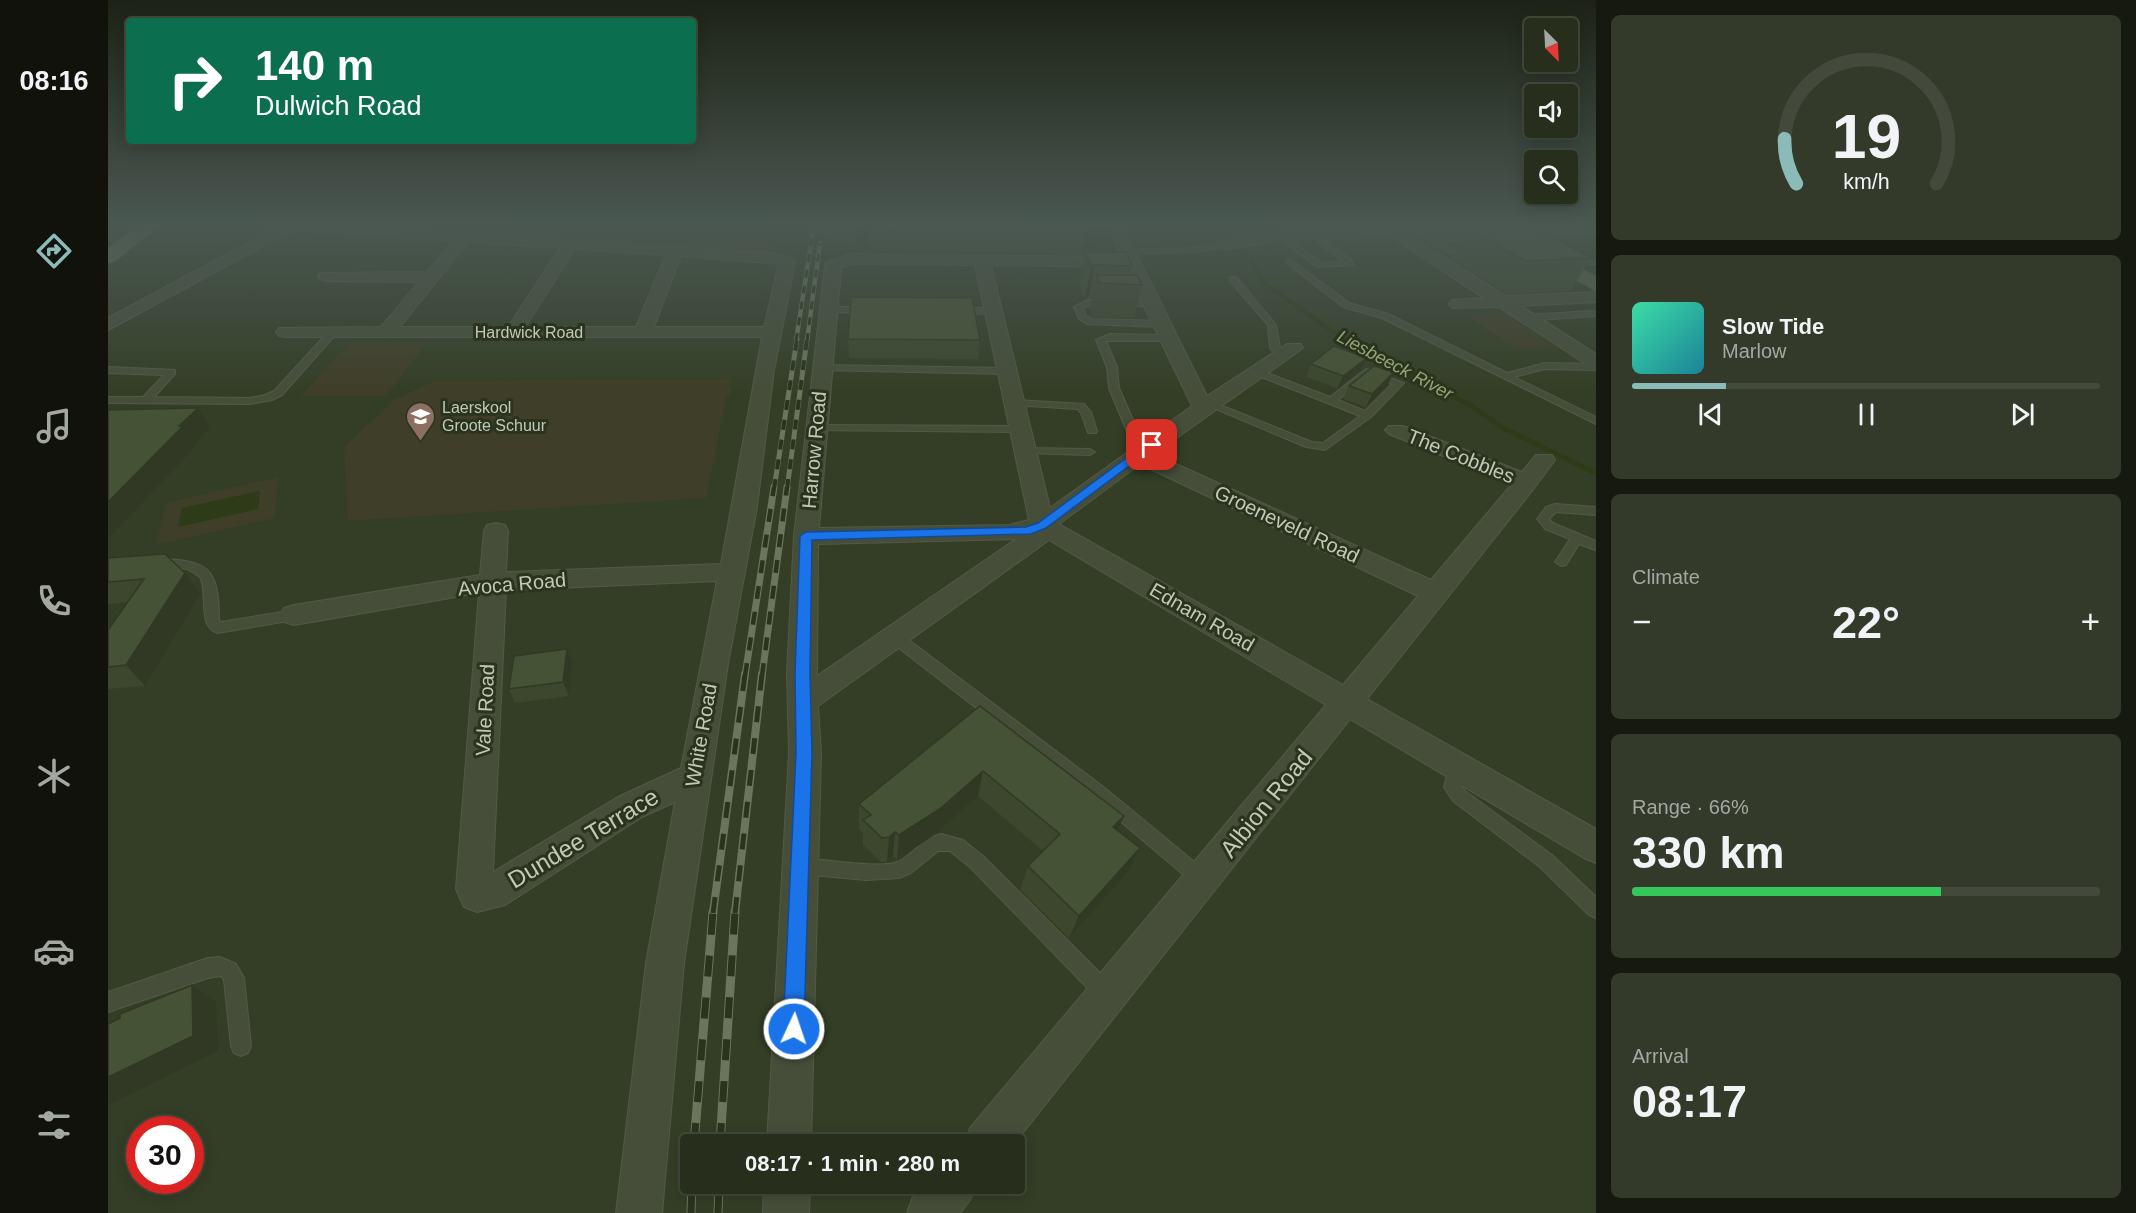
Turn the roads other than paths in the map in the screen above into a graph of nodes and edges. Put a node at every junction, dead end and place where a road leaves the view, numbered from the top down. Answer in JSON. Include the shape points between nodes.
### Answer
{"nodes":[{"id":1,"x":1233,"y":279,"type":"dead end"},
{"id":2,"x":192,"y":280,"type":"edge"},
{"id":3,"x":430,"y":280,"type":"edge"},
{"id":4,"x":547,"y":280,"type":"edge"},
{"id":5,"x":664,"y":280,"type":"edge"},
{"id":6,"x":785,"y":280,"type":"edge"},
{"id":7,"x":832,"y":280,"type":"edge"},
{"id":8,"x":987,"y":280,"type":"edge"},
{"id":9,"x":1139,"y":280,"type":"edge"},
{"id":10,"x":1314,"y":280,"type":"edge"},
{"id":11,"x":1466,"y":280,"type":"edge"},
{"id":12,"x":1500,"y":302,"type":"junction"},
{"id":13,"x":1151,"y":303,"type":"junction"},
{"id":14,"x":1458,"y":304,"type":"dead end"},
{"id":15,"x":1595,"y":306,"type":"edge"},
{"id":16,"x":878,"y":310,"type":"edge"},
{"id":17,"x":948,"y":311,"type":"edge"},
{"id":18,"x":994,"y":311,"type":"junction"},
{"id":19,"x":838,"y":314,"type":"junction"},
{"id":20,"x":1523,"y":318,"type":"junction"},
{"id":21,"x":108,"y":325,"type":"edge"},
{"id":22,"x":1165,"y":331,"type":"junction"},
{"id":23,"x":285,"y":332,"type":"dead end"},
{"id":24,"x":333,"y":332,"type":"junction"},
{"id":25,"x":386,"y":332,"type":"junction"},
{"id":26,"x":513,"y":332,"type":"junction"},
{"id":27,"x":643,"y":332,"type":"junction"},
{"id":28,"x":773,"y":332,"type":"junction"},
{"id":29,"x":1288,"y":352,"type":"joint"},
{"id":30,"x":1596,"y":364,"type":"edge"},
{"id":31,"x":822,"y":368,"type":"junction"},
{"id":32,"x":108,"y":370,"type":"edge"},
{"id":33,"x":1007,"y":371,"type":"junction"},
{"id":34,"x":1257,"y":372,"type":"junction"},
{"id":35,"x":1505,"y":376,"type":"junction"},
{"id":36,"x":108,"y":400,"type":"edge"},
{"id":37,"x":146,"y":400,"type":"junction"},
{"id":38,"x":1331,"y":401,"type":"junction"},
{"id":39,"x":1014,"y":403,"type":"junction"},
{"id":40,"x":1206,"y":406,"type":"junction"},
{"id":41,"x":1367,"y":414,"type":"junction"},
{"id":42,"x":1596,"y":421,"type":"edge"},
{"id":43,"x":816,"y":428,"type":"junction"},
{"id":44,"x":1396,"y":430,"type":"dead end"},
{"id":45,"x":1092,"y":431,"type":"dead end"},
{"id":46,"x":1023,"y":440,"type":"junction"},
{"id":47,"x":1145,"y":450,"type":"junction"},
{"id":48,"x":1090,"y":452,"type":"dead end"},
{"id":49,"x":1536,"y":471,"type":"joint"},
{"id":50,"x":1596,"y":510,"type":"edge"},
{"id":51,"x":1045,"y":527,"type":"junction"},
{"id":52,"x":496,"y":531,"type":"dead end"},
{"id":53,"x":806,"y":536,"type":"junction"},
{"id":54,"x":1577,"y":538,"type":"junction"},
{"id":55,"x":1596,"y":546,"type":"edge"},
{"id":56,"x":1561,"y":562,"type":"dead end"},
{"id":57,"x":147,"y":564,"type":"edge"},
{"id":58,"x":731,"y":572,"type":"junction"},
{"id":59,"x":492,"y":582,"type":"junction"},
{"id":60,"x":1435,"y":593,"type":"junction"},
{"id":61,"x":294,"y":615,"type":"joint"},
{"id":62,"x":896,"y":638,"type":"junction"},
{"id":63,"x":803,"y":700,"type":"junction"},
{"id":64,"x":1348,"y":702,"type":"junction"},
{"id":65,"x":1457,"y":766,"type":"junction"},
{"id":66,"x":694,"y":777,"type":"junction"},
{"id":67,"x":1596,"y":847,"type":"edge"},
{"id":68,"x":800,"y":866,"type":"junction"},
{"id":69,"x":1203,"y":880,"type":"junction"},
{"id":70,"x":474,"y":889,"type":"joint"},
{"id":71,"x":1596,"y":909,"type":"edge"},
{"id":72,"x":1108,"y":995,"type":"junction"},
{"id":73,"x":108,"y":1002,"type":"edge"},
{"id":74,"x":241,"y":1046,"type":"dead end"},
{"id":75,"x":789,"y":1134,"type":"edge"},
{"id":76,"x":994,"y":1134,"type":"edge"},
{"id":77,"x":787,"y":1194,"type":"edge"},
{"id":78,"x":946,"y":1194,"type":"edge"},
{"id":79,"x":639,"y":1213,"type":"edge"},
{"id":80,"x":786,"y":1213,"type":"edge"},
{"id":81,"x":930,"y":1213,"type":"edge"}],
"edges":[{"from":1,"to":29,"type":"lane","via":[[1272,325],[1275,348]]},
{"from":2,"to":21,"type":"street"},
{"from":3,"to":25,"type":"street"},
{"from":4,"to":26,"type":"street"},
{"from":5,"to":27,"type":"street"},
{"from":6,"to":28,"type":"street","name":"White Road"},
{"from":7,"to":19,"type":"street","name":"Harrow Road"},
{"from":8,"to":18,"type":"street"},
{"from":9,"to":13,"type":"street"},
{"from":10,"to":35,"type":"lane","via":[[1346,305],[1385,316]]},
{"from":11,"to":12,"type":"street"},
{"from":12,"to":14,"type":"street"},
{"from":12,"to":15,"type":"street"},
{"from":12,"to":20,"type":"street"},
{"from":13,"to":22,"type":"street"},
{"from":13,"to":22,"type":"lane","via":[[1088,303],[1078,307],[1082,317],[1090,322]]},
{"from":15,"to":20,"type":"lane"},
{"from":16,"to":19,"type":"lane"},
{"from":17,"to":18,"type":"lane"},
{"from":18,"to":33,"type":"street"},
{"from":19,"to":31,"type":"street","name":"Harrow Road"},
{"from":20,"to":30,"type":"street"},
{"from":22,"to":40,"type":"street"},
{"from":22,"to":47,"type":"lane","via":[[1101,340],[1112,367],[1114,388],[1131,429]]},
{"from":23,"to":24,"type":"street","name":"Hardwick Road"},
{"from":24,"to":25,"type":"street","name":"Hardwick Road"},
{"from":24,"to":37,"type":"lane","via":[[278,393],[268,398]]},
{"from":25,"to":26,"type":"street","name":"Hardwick Road"},
{"from":26,"to":27,"type":"street","name":"Hardwick Road"},
{"from":27,"to":28,"type":"street","name":"Hardwick Road"},
{"from":28,"to":58,"type":"street","name":"White Road"},
{"from":29,"to":34,"type":"street"},
{"from":30,"to":35,"type":"lane","via":[[1545,366]]},
{"from":31,"to":33,"type":"lane"},
{"from":31,"to":43,"type":"street","name":"Harrow Road"},
{"from":32,"to":37,"type":"lane","via":[[172,372]]},
{"from":33,"to":39,"type":"street"},
{"from":34,"to":38,"type":"lane"},
{"from":34,"to":40,"type":"street"},
{"from":35,"to":42,"type":"lane"},
{"from":36,"to":37,"type":"lane"},
{"from":38,"to":41,"type":"lane"},
{"from":38,"to":41,"type":"lane","via":[[1366,372],[1399,383]]},
{"from":39,"to":45,"type":"lane","via":[[1080,406]]},
{"from":39,"to":46,"type":"street"},
{"from":40,"to":41,"type":"lane","via":[[1322,447]]},
{"from":40,"to":47,"type":"street"},
{"from":43,"to":46,"type":"lane"},
{"from":43,"to":53,"type":"street","name":"Harrow Road"},
{"from":44,"to":49,"type":"street","name":"The Cobbles"},
{"from":46,"to":48,"type":"lane"},
{"from":46,"to":51,"type":"street"},
{"from":47,"to":51,"type":"street"},
{"from":47,"to":60,"type":"street","name":"Groeneveld Road"},
{"from":49,"to":60,"type":"street","name":"Albion Road"},
{"from":50,"to":54,"type":"lane","via":[[1554,508],[1544,516],[1549,526]]},
{"from":51,"to":53,"type":"street","via":[[1009,533]]},
{"from":51,"to":62,"type":"street"},
{"from":51,"to":64,"type":"street","name":"Ednam Road"},
{"from":52,"to":59,"type":"street","name":"Vale Road"},
{"from":53,"to":63,"type":"street","name":"Harrow Road"},
{"from":54,"to":55,"type":"lane"},
{"from":54,"to":56,"type":"lane"},
{"from":57,"to":61,"type":"lane","via":[[186,565],[203,571],[210,580],[212,621],[218,628]]},
{"from":58,"to":59,"type":"street","name":"Avoca Road"},
{"from":58,"to":66,"type":"street","name":"White Road"},
{"from":59,"to":61,"type":"street","name":"Avoca Road"},
{"from":59,"to":70,"type":"street","name":"Vale Road"},
{"from":60,"to":64,"type":"street","name":"Albion Road"},
{"from":62,"to":63,"type":"street"},
{"from":62,"to":69,"type":"lane","via":[[1100,794]]},
{"from":63,"to":68,"type":"street","name":"Harrow Road"},
{"from":64,"to":65,"type":"street","name":"Ednam Road"},
{"from":64,"to":69,"type":"street","name":"Albion Road"},
{"from":65,"to":67,"type":"street","name":"Ednam Road"},
{"from":65,"to":71,"type":"lane","via":[[1452,787],[1459,796],[1546,861]]},
{"from":66,"to":70,"type":"street","name":"Dundee Terrace","via":[[630,807],[492,893],[481,896]]},
{"from":66,"to":79,"type":"street","name":"White Road","via":[[665,963]]},
{"from":68,"to":72,"type":"lane","via":[[896,871],[934,844],[957,845]]},
{"from":68,"to":75,"type":"street","name":"Harrow Road"},
{"from":69,"to":72,"type":"street","name":"Albion Road"},
{"from":72,"to":76,"type":"street","name":"Albion Road"},
{"from":73,"to":74,"type":"lane","via":[[208,968],[226,967],[234,978]]},
{"from":77,"to":80,"type":"street"},
{"from":78,"to":81,"type":"street"}]}
